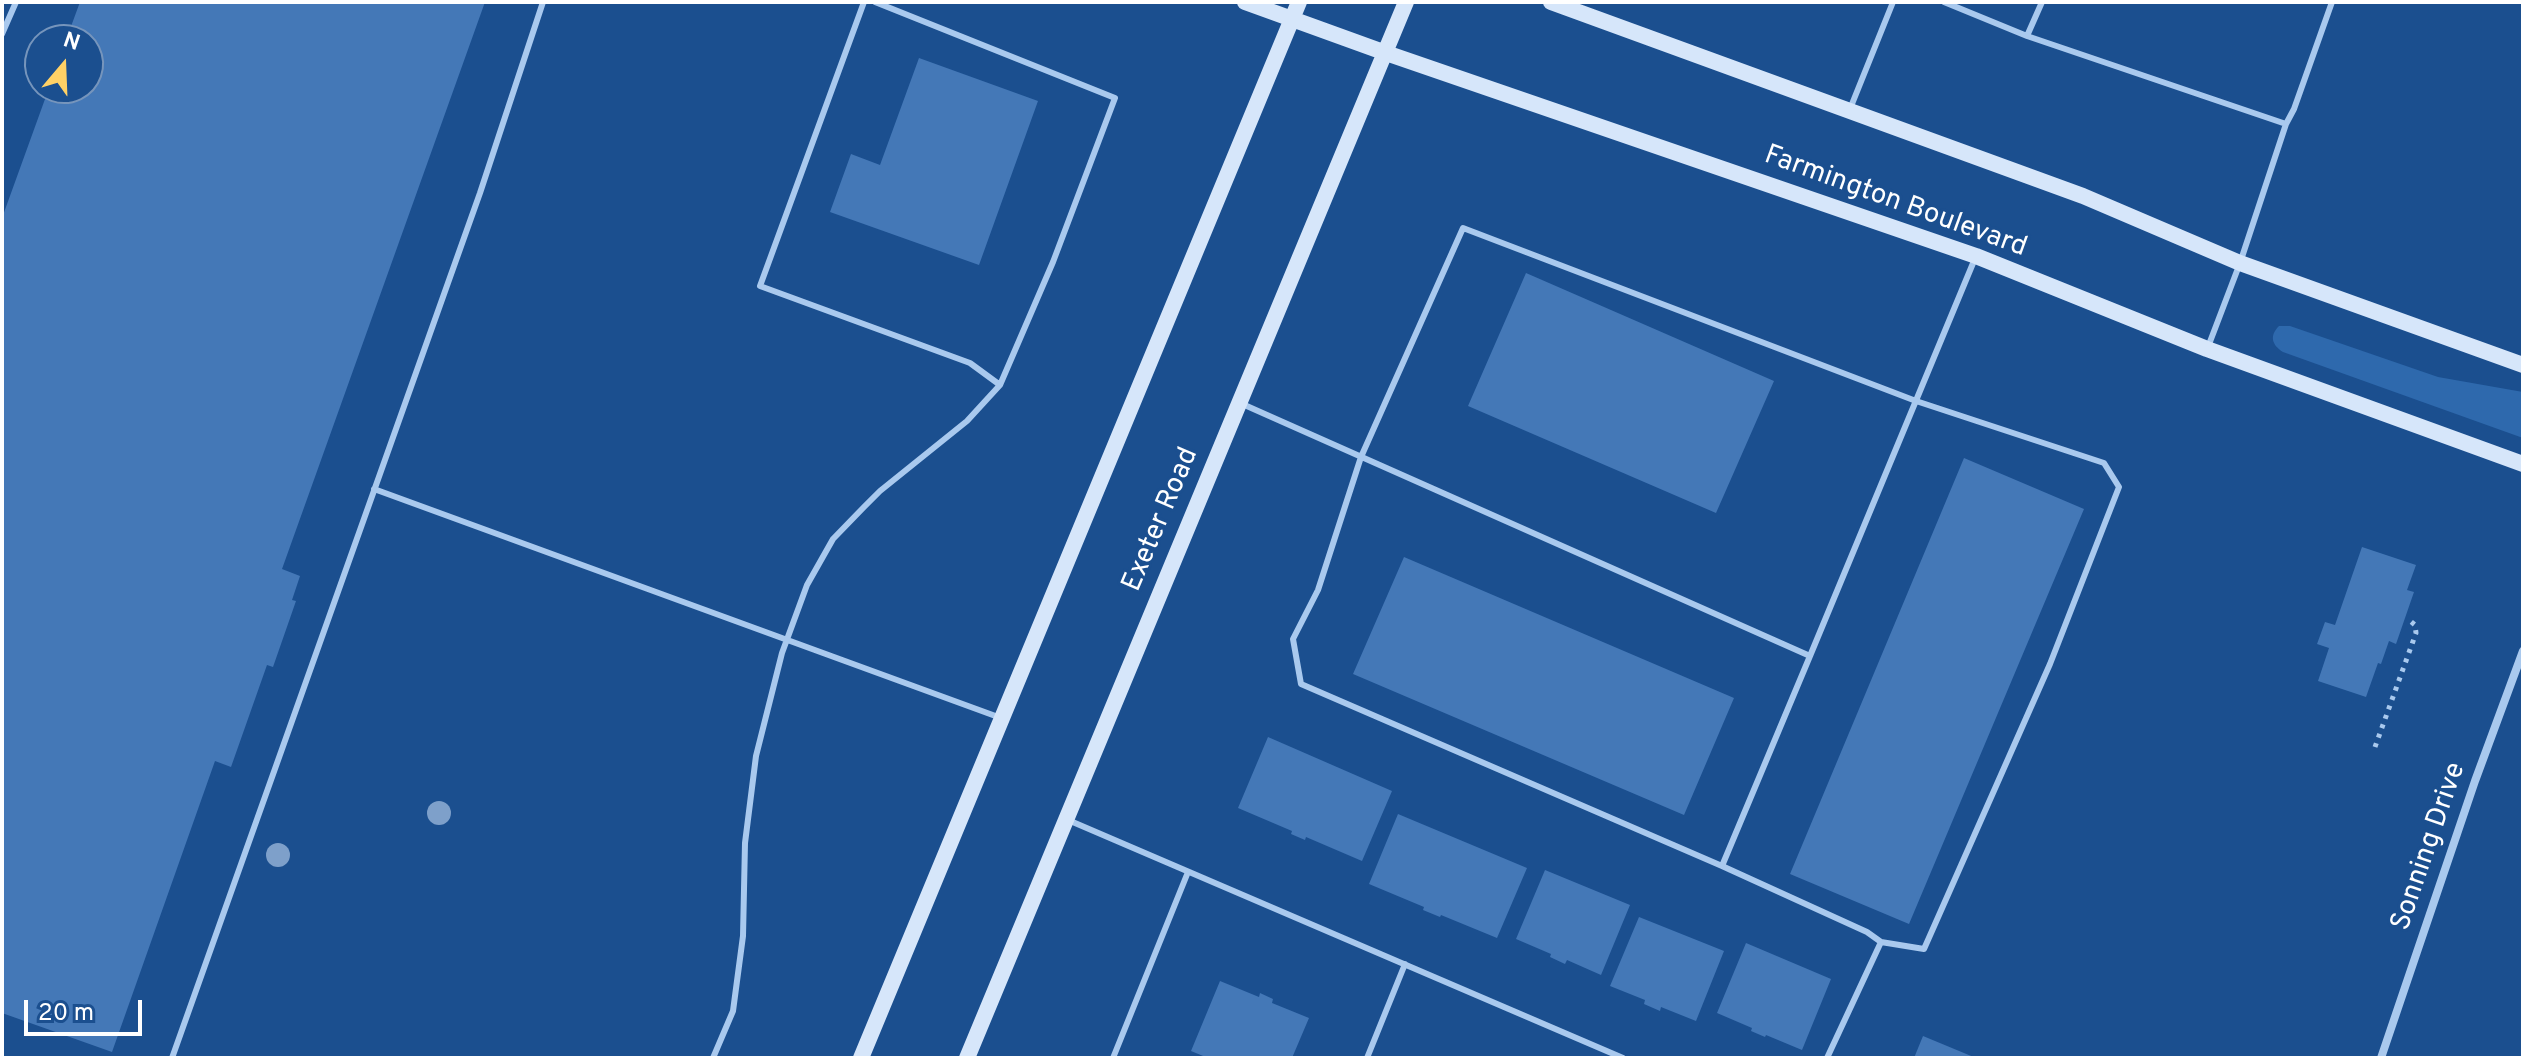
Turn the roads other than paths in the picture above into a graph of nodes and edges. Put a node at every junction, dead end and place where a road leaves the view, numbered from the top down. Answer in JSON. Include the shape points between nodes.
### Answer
{"nodes":[{"id":1,"x":16,"y":2,"type":"edge"},
{"id":2,"x":543,"y":2,"type":"edge"},
{"id":3,"x":864,"y":2,"type":"edge"},
{"id":4,"x":875,"y":2,"type":"edge"},
{"id":5,"x":1245,"y":2,"type":"edge"},
{"id":6,"x":1299,"y":2,"type":"edge"},
{"id":7,"x":1406,"y":2,"type":"edge"},
{"id":8,"x":1551,"y":2,"type":"edge"},
{"id":9,"x":1893,"y":2,"type":"edge"},
{"id":10,"x":1944,"y":2,"type":"edge"},
{"id":11,"x":2042,"y":2,"type":"edge"},
{"id":12,"x":2332,"y":2,"type":"edge"},
{"id":13,"x":1292,"y":19,"type":"junction"},
{"id":14,"x":2,"y":34,"type":"edge"},
{"id":15,"x":2027,"y":36,"type":"junction"},
{"id":16,"x":1386,"y":53,"type":"junction"},
{"id":17,"x":1849,"y":112,"type":"junction"},
{"id":18,"x":2286,"y":124,"type":"junction"},
{"id":19,"x":1976,"y":256,"type":"junction"},
{"id":20,"x":2240,"y":263,"type":"junction"},
{"id":21,"x":2207,"y":349,"type":"junction"},
{"id":22,"x":2523,"y":365,"type":"edge"},
{"id":23,"x":1000,"y":385,"type":"junction"},
{"id":24,"x":1916,"y":401,"type":"junction"},
{"id":25,"x":1240,"y":403,"type":"junction"},
{"id":26,"x":1361,"y":457,"type":"junction"},
{"id":27,"x":2523,"y":464,"type":"edge"},
{"id":28,"x":374,"y":489,"type":"junction"},
{"id":29,"x":787,"y":639,"type":"junction"},
{"id":30,"x":2523,"y":651,"type":"edge"},
{"id":31,"x":1810,"y":656,"type":"junction"},
{"id":32,"x":1001,"y":718,"type":"junction"},
{"id":33,"x":1066,"y":819,"type":"junction"},
{"id":34,"x":1722,"y":866,"type":"junction"},
{"id":35,"x":1188,"y":872,"type":"junction"},
{"id":36,"x":1881,"y":942,"type":"junction"},
{"id":37,"x":1405,"y":964,"type":"junction"},
{"id":38,"x":172,"y":1058,"type":"edge"},
{"id":39,"x":713,"y":1058,"type":"edge"},
{"id":40,"x":861,"y":1058,"type":"edge"},
{"id":41,"x":967,"y":1058,"type":"edge"},
{"id":42,"x":1113,"y":1058,"type":"edge"},
{"id":43,"x":1367,"y":1058,"type":"edge"},
{"id":44,"x":1623,"y":1058,"type":"edge"},
{"id":45,"x":1827,"y":1058,"type":"edge"},
{"id":46,"x":2381,"y":1058,"type":"edge"}],
"edges":[{"from":1,"to":14,"type":"lane"},
{"from":2,"to":28,"type":"lane"},
{"from":3,"to":23,"type":"lane","via":[[760,286],[970,363]]},
{"from":4,"to":23,"type":"lane","via":[[1115,98]]},
{"from":5,"to":13,"type":"main road","name":"Farmington Boulevard"},
{"from":6,"to":13,"type":"main road"},
{"from":7,"to":16,"type":"main road","name":"Exeter Road"},
{"from":8,"to":17,"type":"main road"},
{"from":9,"to":17,"type":"lane"},
{"from":10,"to":15,"type":"lane"},
{"from":11,"to":15,"type":"lane"},
{"from":12,"to":18,"type":"lane"},
{"from":13,"to":16,"type":"main road","name":"Farmington Boulevard"},
{"from":13,"to":32,"type":"main road"},
{"from":15,"to":18,"type":"lane"},
{"from":16,"to":19,"type":"main road","name":"Farmington Boulevard"},
{"from":16,"to":25,"type":"main road","name":"Exeter Road"},
{"from":17,"to":20,"type":"main road","via":[[2083,196]]},
{"from":18,"to":20,"type":"lane"},
{"from":19,"to":21,"type":"main road","name":"Farmington Boulevard"},
{"from":19,"to":24,"type":"lane"},
{"from":20,"to":21,"type":"lane"},
{"from":20,"to":22,"type":"main road"},
{"from":21,"to":27,"type":"main road","name":"Farmington Boulevard"},
{"from":23,"to":29,"type":"lane","via":[[967,421],[880,491],[833,539],[807,585]]},
{"from":24,"to":26,"type":"lane","via":[[1463,228]]},
{"from":24,"to":31,"type":"lane"},
{"from":24,"to":36,"type":"lane","via":[[2104,463],[2119,487],[2050,664],[1924,949]]},
{"from":25,"to":26,"type":"lane"},
{"from":25,"to":33,"type":"main road","name":"Exeter Road"},
{"from":26,"to":31,"type":"lane"},
{"from":26,"to":34,"type":"lane","via":[[1318,590],[1293,639],[1301,684]]},
{"from":28,"to":29,"type":"lane"},
{"from":28,"to":38,"type":"lane"},
{"from":29,"to":32,"type":"lane"},
{"from":29,"to":39,"type":"lane","via":[[756,756],[733,1011]]},
{"from":30,"to":46,"type":"street","name":"Sonning Drive"},
{"from":31,"to":34,"type":"lane"},
{"from":32,"to":40,"type":"main road"},
{"from":33,"to":35,"type":"lane"},
{"from":33,"to":41,"type":"main road","name":"Exeter Road"},
{"from":34,"to":36,"type":"lane"},
{"from":35,"to":37,"type":"lane"},
{"from":35,"to":42,"type":"lane"},
{"from":36,"to":45,"type":"lane"},
{"from":37,"to":43,"type":"lane"},
{"from":37,"to":44,"type":"lane"}]}
